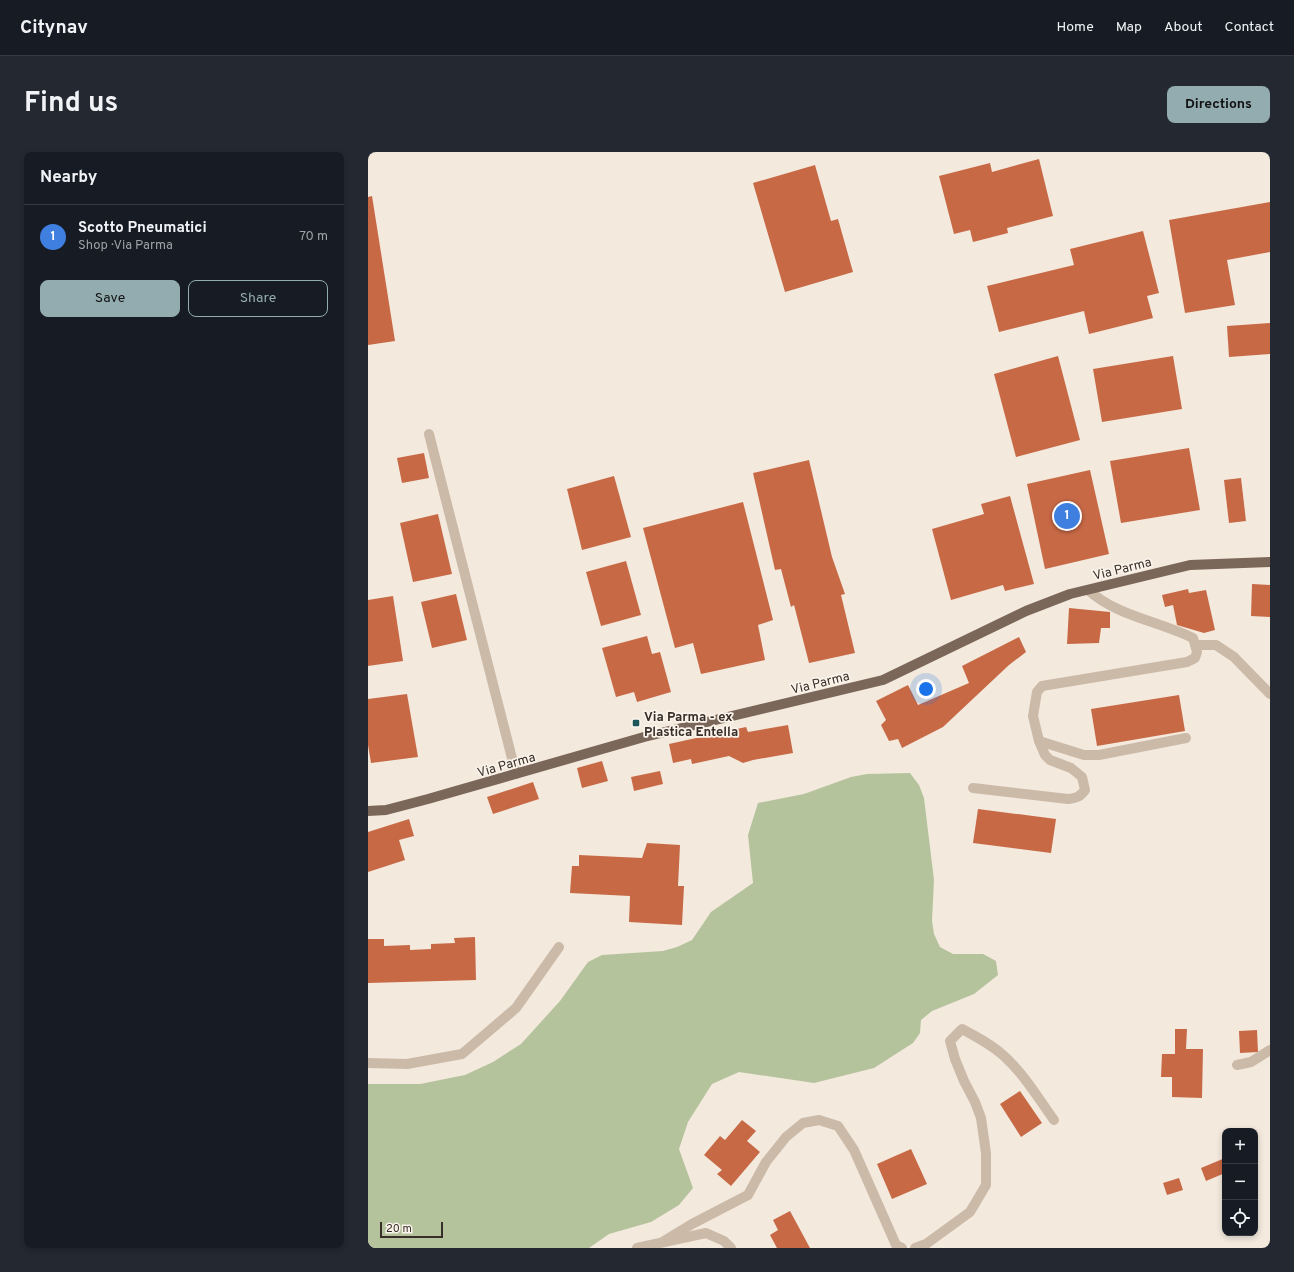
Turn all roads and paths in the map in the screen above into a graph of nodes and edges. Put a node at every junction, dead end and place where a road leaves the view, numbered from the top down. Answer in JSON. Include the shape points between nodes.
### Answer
{"nodes":[{"id":1,"x":429,"y":434,"type":"dead end"},
{"id":2,"x":1270,"y":562,"type":"edge"},
{"id":3,"x":1088,"y":590,"type":"junction"},
{"id":4,"x":1196,"y":645,"type":"junction"},
{"id":5,"x":1270,"y":694,"type":"edge"},
{"id":6,"x":1186,"y":738,"type":"dead end"},
{"id":7,"x":1038,"y":741,"type":"junction"},
{"id":8,"x":516,"y":774,"type":"junction"},
{"id":9,"x":973,"y":788,"type":"dead end"},
{"id":10,"x":368,"y":811,"type":"edge"},
{"id":11,"x":559,"y":947,"type":"dead end"},
{"id":12,"x":1270,"y":1050,"type":"edge"},
{"id":13,"x":368,"y":1063,"type":"edge"},
{"id":14,"x":1237,"y":1065,"type":"dead end"},
{"id":15,"x":1054,"y":1120,"type":"dead end"},
{"id":16,"x":662,"y":1242,"type":"junction"},
{"id":17,"x":638,"y":1248,"type":"edge"},
{"id":18,"x":731,"y":1248,"type":"edge"},
{"id":19,"x":902,"y":1248,"type":"edge"},
{"id":20,"x":915,"y":1248,"type":"edge"}],
"edges":[{"from":1,"to":8,"type":"street"},
{"from":2,"to":3,"type":"main road","name":"Via Parma","via":[[1190,565]]},
{"from":3,"to":4,"type":"street","via":[[1097,598],[1133,616],[1193,638]]},
{"from":3,"to":8,"type":"main road","name":"Via Parma","via":[[1026,611],[883,680],[644,738]]},
{"from":4,"to":5,"type":"street","via":[[1216,646],[1234,657]]},
{"from":4,"to":7,"type":"street","via":[[1195,658],[1187,662],[1042,686],[1036,692],[1033,716]]},
{"from":6,"to":7,"type":"street","via":[[1099,755],[1084,755]]},
{"from":7,"to":9,"type":"street","via":[[1050,760],[1071,768],[1082,777],[1085,790],[1081,795],[1068,798]]},
{"from":8,"to":10,"type":"main road","name":"Via Parma","via":[[428,800],[386,810]]},
{"from":11,"to":13,"type":"street","via":[[516,1008],[462,1054],[408,1064]]},
{"from":12,"to":14,"type":"street","via":[[1251,1062]]},
{"from":15,"to":20,"type":"street","via":[[1026,1080],[1004,1056],[982,1039],[962,1029],[950,1041],[955,1060],[981,1118],[986,1153],[986,1184],[970,1212],[926,1244]]},
{"from":16,"to":17,"type":"street"},
{"from":16,"to":18,"type":"street","via":[[706,1233],[724,1241]]},
{"from":16,"to":19,"type":"street","via":[[748,1195],[766,1162],[786,1137],[803,1123],[819,1120],[838,1126],[854,1150],[896,1245]]}]}
